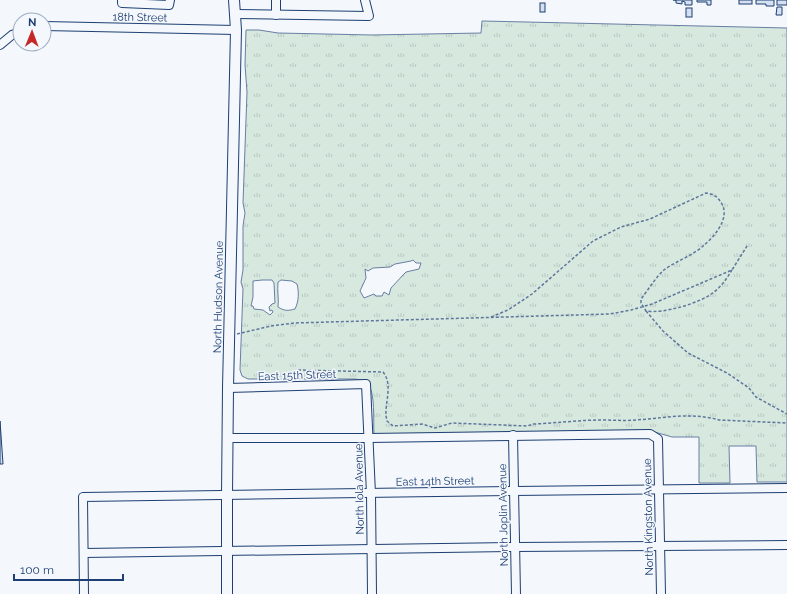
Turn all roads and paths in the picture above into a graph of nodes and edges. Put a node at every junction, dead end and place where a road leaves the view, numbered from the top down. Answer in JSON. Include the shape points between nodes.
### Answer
{"nodes":[{"id":1,"x":122,"y":0,"type":"edge"},
{"id":2,"x":170,"y":0,"type":"edge"},
{"id":3,"x":234,"y":0,"type":"edge"},
{"id":4,"x":276,"y":0,"type":"edge"},
{"id":5,"x":365,"y":0,"type":"edge"},
{"id":6,"x":235,"y":14,"type":"junction"},
{"id":7,"x":276,"y":14,"type":"junction"},
{"id":8,"x":52,"y":26,"type":"edge"},
{"id":9,"x":236,"y":30,"type":"junction"},
{"id":10,"x":12,"y":35,"type":"edge"},
{"id":11,"x":0,"y":45,"type":"edge"},
{"id":12,"x":747,"y":246,"type":"dead end"},
{"id":13,"x":732,"y":270,"type":"junction"},
{"id":14,"x":643,"y":307,"type":"junction"},
{"id":15,"x":646,"y":311,"type":"junction"},
{"id":16,"x":488,"y":318,"type":"junction"},
{"id":17,"x":229,"y":335,"type":"junction"},
{"id":18,"x":298,"y":370,"type":"dead end"},
{"id":19,"x":366,"y":384,"type":"joint"},
{"id":20,"x":228,"y":388,"type":"junction"},
{"id":21,"x":787,"y":414,"type":"edge"},
{"id":22,"x":787,"y":423,"type":"edge"},
{"id":23,"x":513,"y":435,"type":"junction"},
{"id":24,"x":227,"y":438,"type":"junction"},
{"id":25,"x":369,"y":438,"type":"junction"},
{"id":26,"x":787,"y":488,"type":"edge"},
{"id":27,"x":659,"y":489,"type":"junction"},
{"id":28,"x":514,"y":491,"type":"junction"},
{"id":29,"x":371,"y":494,"type":"junction"},
{"id":30,"x":226,"y":495,"type":"junction"},
{"id":31,"x":660,"y":545,"type":"junction"},
{"id":32,"x":787,"y":545,"type":"edge"},
{"id":33,"x":515,"y":547,"type":"junction"},
{"id":34,"x":371,"y":549,"type":"junction"},
{"id":35,"x":227,"y":551,"type":"junction"},
{"id":36,"x":84,"y":553,"type":"junction"},
{"id":37,"x":84,"y":594,"type":"edge"},
{"id":38,"x":227,"y":594,"type":"edge"},
{"id":39,"x":372,"y":594,"type":"edge"},
{"id":40,"x":516,"y":594,"type":"edge"},
{"id":41,"x":661,"y":594,"type":"edge"}],
"edges":[{"from":1,"to":2,"type":"street","via":[[122,4],[169,5]]},
{"from":3,"to":6,"type":"main road","name":"North Hudson Avenue"},
{"from":4,"to":7,"type":"street"},
{"from":5,"to":7,"type":"street","via":[[369,16]]},
{"from":6,"to":7,"type":"street"},
{"from":6,"to":9,"type":"main road","name":"North Hudson Avenue"},
{"from":8,"to":9,"type":"street","name":"18th Street"},
{"from":9,"to":17,"type":"main road","name":"North Hudson Avenue"},
{"from":10,"to":11,"type":"street"},
{"from":12,"to":13,"type":"path"},
{"from":13,"to":14,"type":"path"},
{"from":13,"to":15,"type":"path","via":[[722,286],[713,294],[664,311]]},
{"from":14,"to":15,"type":"path"},
{"from":14,"to":16,"type":"path","via":[[610,314]]},
{"from":14,"to":16,"type":"path","via":[[641,299],[664,271],[703,246],[722,224],[724,215],[719,198],[712,194],[701,194],[650,219],[604,234],[532,294],[508,310]]},
{"from":15,"to":21,"type":"path","via":[[663,331],[688,353],[728,373],[749,388],[756,397]]},
{"from":16,"to":17,"type":"path","via":[[294,323]]},
{"from":17,"to":20,"type":"main road","name":"North Hudson Avenue"},
{"from":18,"to":22,"type":"path","via":[[383,372],[388,384],[386,416],[387,421],[393,426],[527,426],[688,416]]},
{"from":19,"to":20,"type":"street","name":"East 15th Street"},
{"from":19,"to":25,"type":"street","name":"North Iola Avenue"},
{"from":20,"to":24,"type":"main road","name":"North Hudson Avenue"},
{"from":23,"to":25,"type":"street"},
{"from":23,"to":27,"type":"street","name":"North Kingston Avenue","via":[[650,434],[658,439]]},
{"from":23,"to":28,"type":"street","name":"North Joplin Avenue"},
{"from":24,"to":25,"type":"street"},
{"from":24,"to":30,"type":"main road","name":"North Hudson Avenue"},
{"from":25,"to":29,"type":"street","name":"North Iola Avenue"},
{"from":26,"to":27,"type":"street","name":"East 14th Street"},
{"from":27,"to":28,"type":"street","name":"East 14th Street"},
{"from":27,"to":31,"type":"street","name":"North Kingston Avenue"},
{"from":28,"to":29,"type":"street","name":"East 14th Street"},
{"from":28,"to":33,"type":"street","name":"North Joplin Avenue"},
{"from":29,"to":30,"type":"street","name":"East 14th Street"},
{"from":29,"to":34,"type":"street","name":"North Iola Avenue"},
{"from":30,"to":35,"type":"main road","name":"North Hudson Avenue"},
{"from":30,"to":36,"type":"street","name":"East 14th Street","via":[[83,497]]},
{"from":31,"to":32,"type":"street"},
{"from":31,"to":33,"type":"street"},
{"from":31,"to":41,"type":"street","name":"North Kingston Avenue"},
{"from":33,"to":34,"type":"street"},
{"from":33,"to":40,"type":"street","name":"North Joplin Avenue"},
{"from":34,"to":35,"type":"street"},
{"from":34,"to":39,"type":"street","name":"North Iola Avenue"},
{"from":35,"to":36,"type":"street"},
{"from":35,"to":38,"type":"main road","name":"North Hudson Avenue"},
{"from":36,"to":37,"type":"street"}]}
